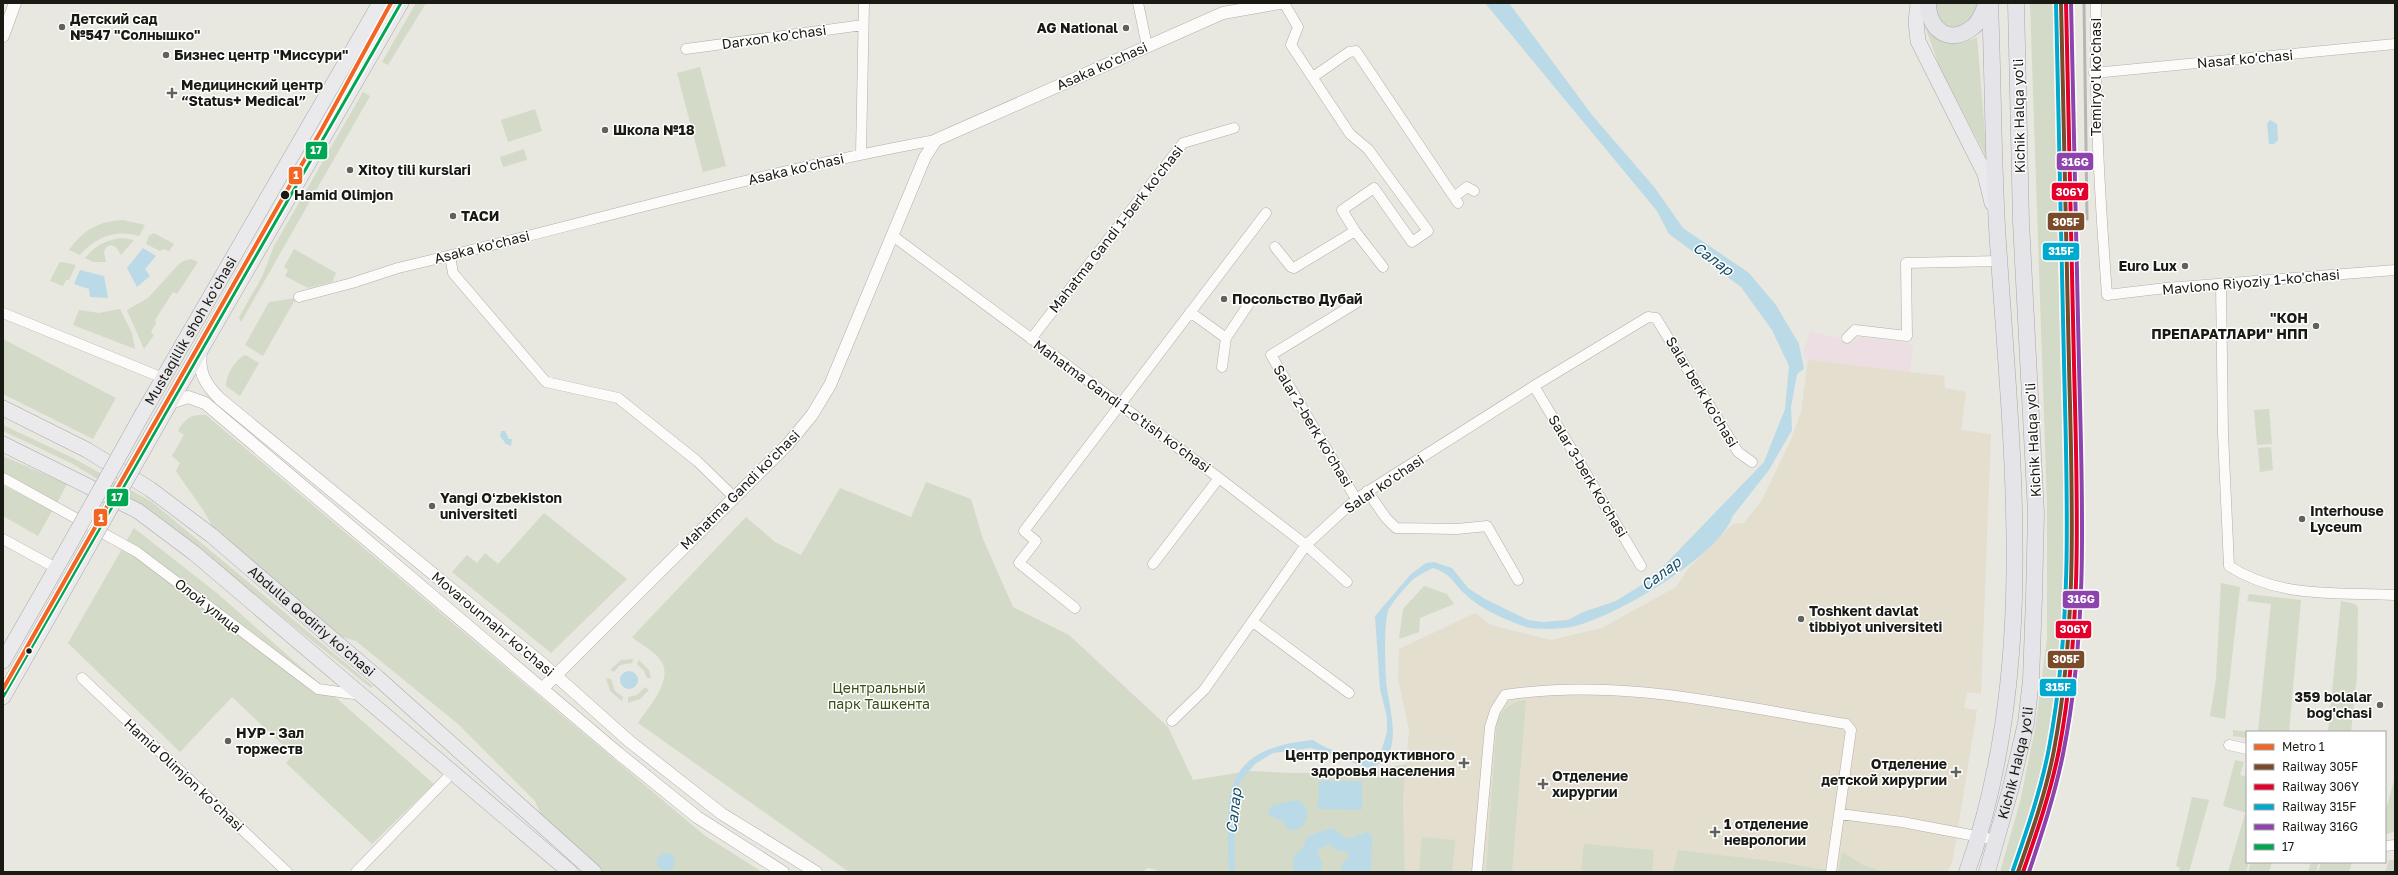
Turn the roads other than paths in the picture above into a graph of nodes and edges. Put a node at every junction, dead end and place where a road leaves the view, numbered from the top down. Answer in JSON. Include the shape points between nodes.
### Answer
{"nodes":[{"id":1,"x":15,"y":3,"type":"edge"},
{"id":2,"x":380,"y":3,"type":"edge"},
{"id":3,"x":401,"y":3,"type":"edge"},
{"id":4,"x":864,"y":3,"type":"edge"},
{"id":5,"x":1138,"y":3,"type":"edge"},
{"id":6,"x":1273,"y":3,"type":"edge"},
{"id":7,"x":1284,"y":3,"type":"edge"},
{"id":8,"x":1918,"y":3,"type":"edge"},
{"id":9,"x":1928,"y":3,"type":"edge"},
{"id":10,"x":1987,"y":3,"type":"edge"},
{"id":11,"x":1990,"y":3,"type":"edge"},
{"id":12,"x":2016,"y":3,"type":"edge"},
{"id":13,"x":2096,"y":3,"type":"edge"},
{"id":14,"x":863,"y":25,"type":"junction"},
{"id":15,"x":3,"y":36,"type":"edge"},
{"id":16,"x":2395,"y":44,"type":"edge"},
{"id":17,"x":1147,"y":46,"type":"junction"},
{"id":18,"x":686,"y":49,"type":"dead end"},
{"id":19,"x":2094,"y":73,"type":"junction"},
{"id":20,"x":1313,"y":77,"type":"junction"},
{"id":21,"x":1234,"y":128,"type":"dead end"},
{"id":22,"x":936,"y":140,"type":"junction"},
{"id":23,"x":861,"y":153,"type":"junction"},
{"id":24,"x":1388,"y":178,"type":"junction"},
{"id":25,"x":1374,"y":188,"type":"junction"},
{"id":26,"x":1474,"y":191,"type":"dead end"},
{"id":27,"x":1266,"y":213,"type":"dead end"},
{"id":28,"x":1997,"y":225,"type":"junction"},
{"id":29,"x":1355,"y":231,"type":"junction"},
{"id":30,"x":893,"y":236,"type":"junction"},
{"id":31,"x":1275,"y":247,"type":"dead end"},
{"id":32,"x":450,"y":256,"type":"junction"},
{"id":33,"x":2000,"y":260,"type":"junction"},
{"id":34,"x":1383,"y":268,"type":"dead end"},
{"id":35,"x":2395,"y":270,"type":"edge"},
{"id":36,"x":2221,"y":284,"type":"junction"},
{"id":37,"x":2107,"y":295,"type":"joint"},
{"id":38,"x":299,"y":297,"type":"dead end"},
{"id":39,"x":1356,"y":303,"type":"dead end"},
{"id":40,"x":1248,"y":305,"type":"dead end"},
{"id":41,"x":3,"y":312,"type":"edge"},
{"id":42,"x":1190,"y":312,"type":"junction"},
{"id":43,"x":1656,"y":318,"type":"joint"},
{"id":44,"x":1226,"y":338,"type":"junction"},
{"id":45,"x":1847,"y":338,"type":"dead end"},
{"id":46,"x":1031,"y":339,"type":"junction"},
{"id":47,"x":201,"y":352,"type":"junction"},
{"id":48,"x":1222,"y":367,"type":"dead end"},
{"id":49,"x":163,"y":378,"type":"junction"},
{"id":50,"x":1534,"y":386,"type":"junction"},
{"id":51,"x":170,"y":403,"type":"junction"},
{"id":52,"x":1120,"y":406,"type":"junction"},
{"id":53,"x":3,"y":408,"type":"edge"},
{"id":54,"x":3,"y":444,"type":"edge"},
{"id":55,"x":1752,"y":462,"type":"dead end"},
{"id":56,"x":3,"y":478,"type":"edge"},
{"id":57,"x":1219,"y":478,"type":"junction"},
{"id":58,"x":1367,"y":492,"type":"junction"},
{"id":59,"x":734,"y":497,"type":"junction"},
{"id":60,"x":1356,"y":499,"type":"junction"},
{"id":61,"x":3,"y":539,"type":"edge"},
{"id":62,"x":1306,"y":545,"type":"junction"},
{"id":63,"x":1153,"y":564,"type":"dead end"},
{"id":64,"x":1641,"y":566,"type":"dead end"},
{"id":65,"x":56,"y":568,"type":"junction"},
{"id":66,"x":1518,"y":580,"type":"dead end"},
{"id":67,"x":1347,"y":582,"type":"dead end"},
{"id":68,"x":2395,"y":595,"type":"edge"},
{"id":69,"x":1075,"y":608,"type":"dead end"},
{"id":70,"x":1253,"y":622,"type":"junction"},
{"id":71,"x":3,"y":661,"type":"edge"},
{"id":72,"x":555,"y":675,"type":"junction"},
{"id":73,"x":82,"y":678,"type":"dead end"},
{"id":74,"x":543,"y":688,"type":"junction"},
{"id":75,"x":1349,"y":693,"type":"dead end"},
{"id":76,"x":363,"y":695,"type":"junction"},
{"id":77,"x":3,"y":697,"type":"edge"},
{"id":78,"x":1172,"y":720,"type":"dead end"},
{"id":79,"x":2229,"y":745,"type":"dead end"},
{"id":80,"x":2246,"y":749,"type":"edge"},
{"id":81,"x":466,"y":758,"type":"junction"},
{"id":82,"x":453,"y":772,"type":"junction"},
{"id":83,"x":1840,"y":814,"type":"junction"},
{"id":84,"x":1979,"y":836,"type":"junction"},
{"id":85,"x":1997,"y":840,"type":"junction"},
{"id":86,"x":287,"y":872,"type":"edge"},
{"id":87,"x":356,"y":872,"type":"edge"},
{"id":88,"x":570,"y":872,"type":"edge"},
{"id":89,"x":594,"y":872,"type":"edge"},
{"id":90,"x":783,"y":872,"type":"edge"},
{"id":91,"x":816,"y":872,"type":"edge"},
{"id":92,"x":1477,"y":872,"type":"edge"},
{"id":93,"x":1831,"y":872,"type":"edge"},
{"id":94,"x":1967,"y":872,"type":"edge"},
{"id":95,"x":1987,"y":872,"type":"edge"}],
"edges":[{"from":1,"to":15,"type":"street"},
{"from":2,"to":49,"type":"main road","name":"Mustaqillik shoh ko'chasi"},
{"from":3,"to":47,"type":"main road","name":"Mustaqillik shoh ko'chasi"},
{"from":4,"to":14,"type":"street"},
{"from":5,"to":17,"type":"street"},
{"from":6,"to":17,"type":"street","name":"Asaka ko'chasi","via":[[1223,13]]},
{"from":7,"to":20,"type":"street","via":[[1298,27],[1291,45]]},
{"from":8,"to":28,"type":"main road","via":[[1918,40],[1985,174]]},
{"from":9,"to":10,"type":"highway","via":[[1934,27],[1940,32],[1955,35],[1974,27]]},
{"from":11,"to":28,"type":"highway","name":"Kichik Halqa yo'li"},
{"from":12,"to":85,"type":"highway","name":"Kichik Halqa yo'li","via":[[2021,222],[2036,520],[2028,709]]},
{"from":13,"to":19,"type":"street","name":"Temiryo'l ko'chasi"},
{"from":14,"to":18,"type":"street","name":"Darxon ko'chasi"},
{"from":14,"to":23,"type":"street"},
{"from":16,"to":19,"type":"street","name":"Nasaf ko'chasi"},
{"from":17,"to":22,"type":"street","name":"Asaka ko'chasi"},
{"from":19,"to":37,"type":"street","name":"Temiryo'l ko'chasi","via":[[2097,166]]},
{"from":20,"to":24,"type":"street","via":[[1350,134],[1368,149]]},
{"from":20,"to":26,"type":"street","via":[[1349,52],[1356,51],[1456,200],[1467,187]]},
{"from":21,"to":46,"type":"street","name":"Mahatma Gandi 1-berk ko'chasi","via":[[1183,142]]},
{"from":22,"to":23,"type":"street","name":"Asaka ko'chasi"},
{"from":22,"to":30,"type":"street","name":"Mahatma Gandi ko'chasi","via":[[925,157]]},
{"from":23,"to":32,"type":"street","name":"Asaka ko'chasi","via":[[695,192]]},
{"from":24,"to":25,"type":"street"},
{"from":24,"to":25,"type":"street","via":[[1428,230],[1414,243]]},
{"from":25,"to":29,"type":"street","via":[[1342,210]]},
{"from":27,"to":42,"type":"street"},
{"from":28,"to":33,"type":"highway","name":"Kichik Halqa yo'li"},
{"from":29,"to":31,"type":"street","via":[[1294,268],[1291,268]]},
{"from":29,"to":34,"type":"street"},
{"from":30,"to":46,"type":"street","name":"Mahatma Gandi 1-o'tish ko'chasi"},
{"from":30,"to":59,"type":"street","name":"Mahatma Gandi ko'chasi","via":[[830,385],[812,415],[788,444]]},
{"from":32,"to":38,"type":"street","name":"Asaka ko'chasi","via":[[398,268]]},
{"from":32,"to":59,"type":"street","via":[[453,272],[546,382],[618,398],[697,462]]},
{"from":33,"to":45,"type":"street","via":[[1906,263],[1907,336],[1855,330]]},
{"from":33,"to":84,"type":"highway","name":"Kichik Halqa yo'li","via":[[2014,519],[2014,599],[2005,714],[1993,780]]},
{"from":35,"to":36,"type":"street","name":"Mavlono Riyoziy 1-ko'chasi"},
{"from":36,"to":37,"type":"street","name":"Mavlono Riyoziy 1-ko'chasi"},
{"from":36,"to":68,"type":"street","via":[[2223,434],[2229,566],[2246,578],[2277,588],[2310,592]]},
{"from":39,"to":60,"type":"street","name":"Salar 2-berk ko'chasi","via":[[1271,355]]},
{"from":40,"to":44,"type":"street"},
{"from":41,"to":49,"type":"street"},
{"from":42,"to":44,"type":"street"},
{"from":42,"to":52,"type":"street"},
{"from":43,"to":50,"type":"street","name":"Salar ko'chasi","via":[[1648,318]]},
{"from":43,"to":55,"type":"street","name":"Salar berk ko'chasi","via":[[1738,452]]},
{"from":44,"to":48,"type":"street"},
{"from":46,"to":52,"type":"street","name":"Mahatma Gandi 1-o'tish ko'chasi"},
{"from":47,"to":51,"type":"main road","name":"Mustaqillik shoh ko'chasi"},
{"from":47,"to":72,"type":"street","name":"Movarounnahr ko'chasi","via":[[199,362],[203,378],[220,399]]},
{"from":49,"to":65,"type":"main road","name":"Mustaqillik shoh ko'chasi","bridge":true},
{"from":50,"to":58,"type":"street","name":"Salar ko'chasi"},
{"from":50,"to":64,"type":"street","name":"Salar 3-berk ko'chasi"},
{"from":51,"to":74,"type":"street","name":"Movarounnahr ko'chasi","via":[[188,397],[204,403]]},
{"from":51,"to":77,"type":"main road","name":"Mustaqillik shoh ko'chasi","bridge":true},
{"from":52,"to":57,"type":"street","name":"Mahatma Gandi 1-o'tish ko'chasi"},
{"from":52,"to":69,"type":"street","via":[[1024,531],[1036,540],[1019,563]]},
{"from":53,"to":81,"type":"main road","name":"Abdulla Qodiriy ko'chasi","via":[[87,450],[166,500],[211,535],[367,668]]},
{"from":54,"to":76,"type":"main road","name":"Abdulla Qodiriy ko'chasi","via":[[138,512],[194,553]]},
{"from":56,"to":76,"type":"street","name":"Олой улица","via":[[137,552],[318,689]]},
{"from":57,"to":62,"type":"street","name":"Mahatma Gandi 1-o'tish ko'chasi"},
{"from":57,"to":63,"type":"street"},
{"from":58,"to":60,"type":"street","name":"Salar ko'chasi"},
{"from":58,"to":66,"type":"street","via":[[1396,528],[1457,529],[1487,526]]},
{"from":59,"to":72,"type":"street","name":"Mahatma Gandi ko'chasi"},
{"from":60,"to":62,"type":"street","name":"Salar ko'chasi"},
{"from":61,"to":65,"type":"street"},
{"from":62,"to":67,"type":"street","name":"Mahatma Gandi 1-o'tish ko'chasi"},
{"from":62,"to":70,"type":"street","name":"Salar ko'chasi"},
{"from":65,"to":71,"type":"main road","name":"Mustaqillik shoh ko'chasi"},
{"from":70,"to":75,"type":"street"},
{"from":70,"to":78,"type":"street","name":"Salar ko'chasi","via":[[1204,690]]},
{"from":72,"to":74,"type":"street","name":"Mahatma Gandi ko'chasi"},
{"from":72,"to":91,"type":"street","name":"Movarounnahr ko'chasi","via":[[629,741],[710,805]]},
{"from":73,"to":86,"type":"street","name":"Hamid Olimjon ko’chasi"},
{"from":74,"to":90,"type":"street","name":"Movarounnahr ko'chasi","via":[[697,817]]},
{"from":76,"to":82,"type":"main road","name":"Abdulla Qodiriy ko'chasi"},
{"from":79,"to":80,"type":"street"},
{"from":81,"to":82,"type":"main road"},
{"from":81,"to":89,"type":"main road","name":"Abdulla Qodiriy ko'chasi"},
{"from":82,"to":87,"type":"street"},
{"from":82,"to":88,"type":"main road","name":"Abdulla Qodiriy ko'chasi"},
{"from":83,"to":84,"type":"street"},
{"from":83,"to":92,"type":"street","via":[[1850,730],[1846,724],[1706,700],[1607,690],[1542,689],[1505,695],[1495,711],[1490,727]]},
{"from":83,"to":93,"type":"street"},
{"from":84,"to":85,"type":"street"},
{"from":84,"to":94,"type":"highway","name":"Kichik Halqa yo'li"},
{"from":85,"to":95,"type":"highway","name":"Kichik Halqa yo'li"}]}
